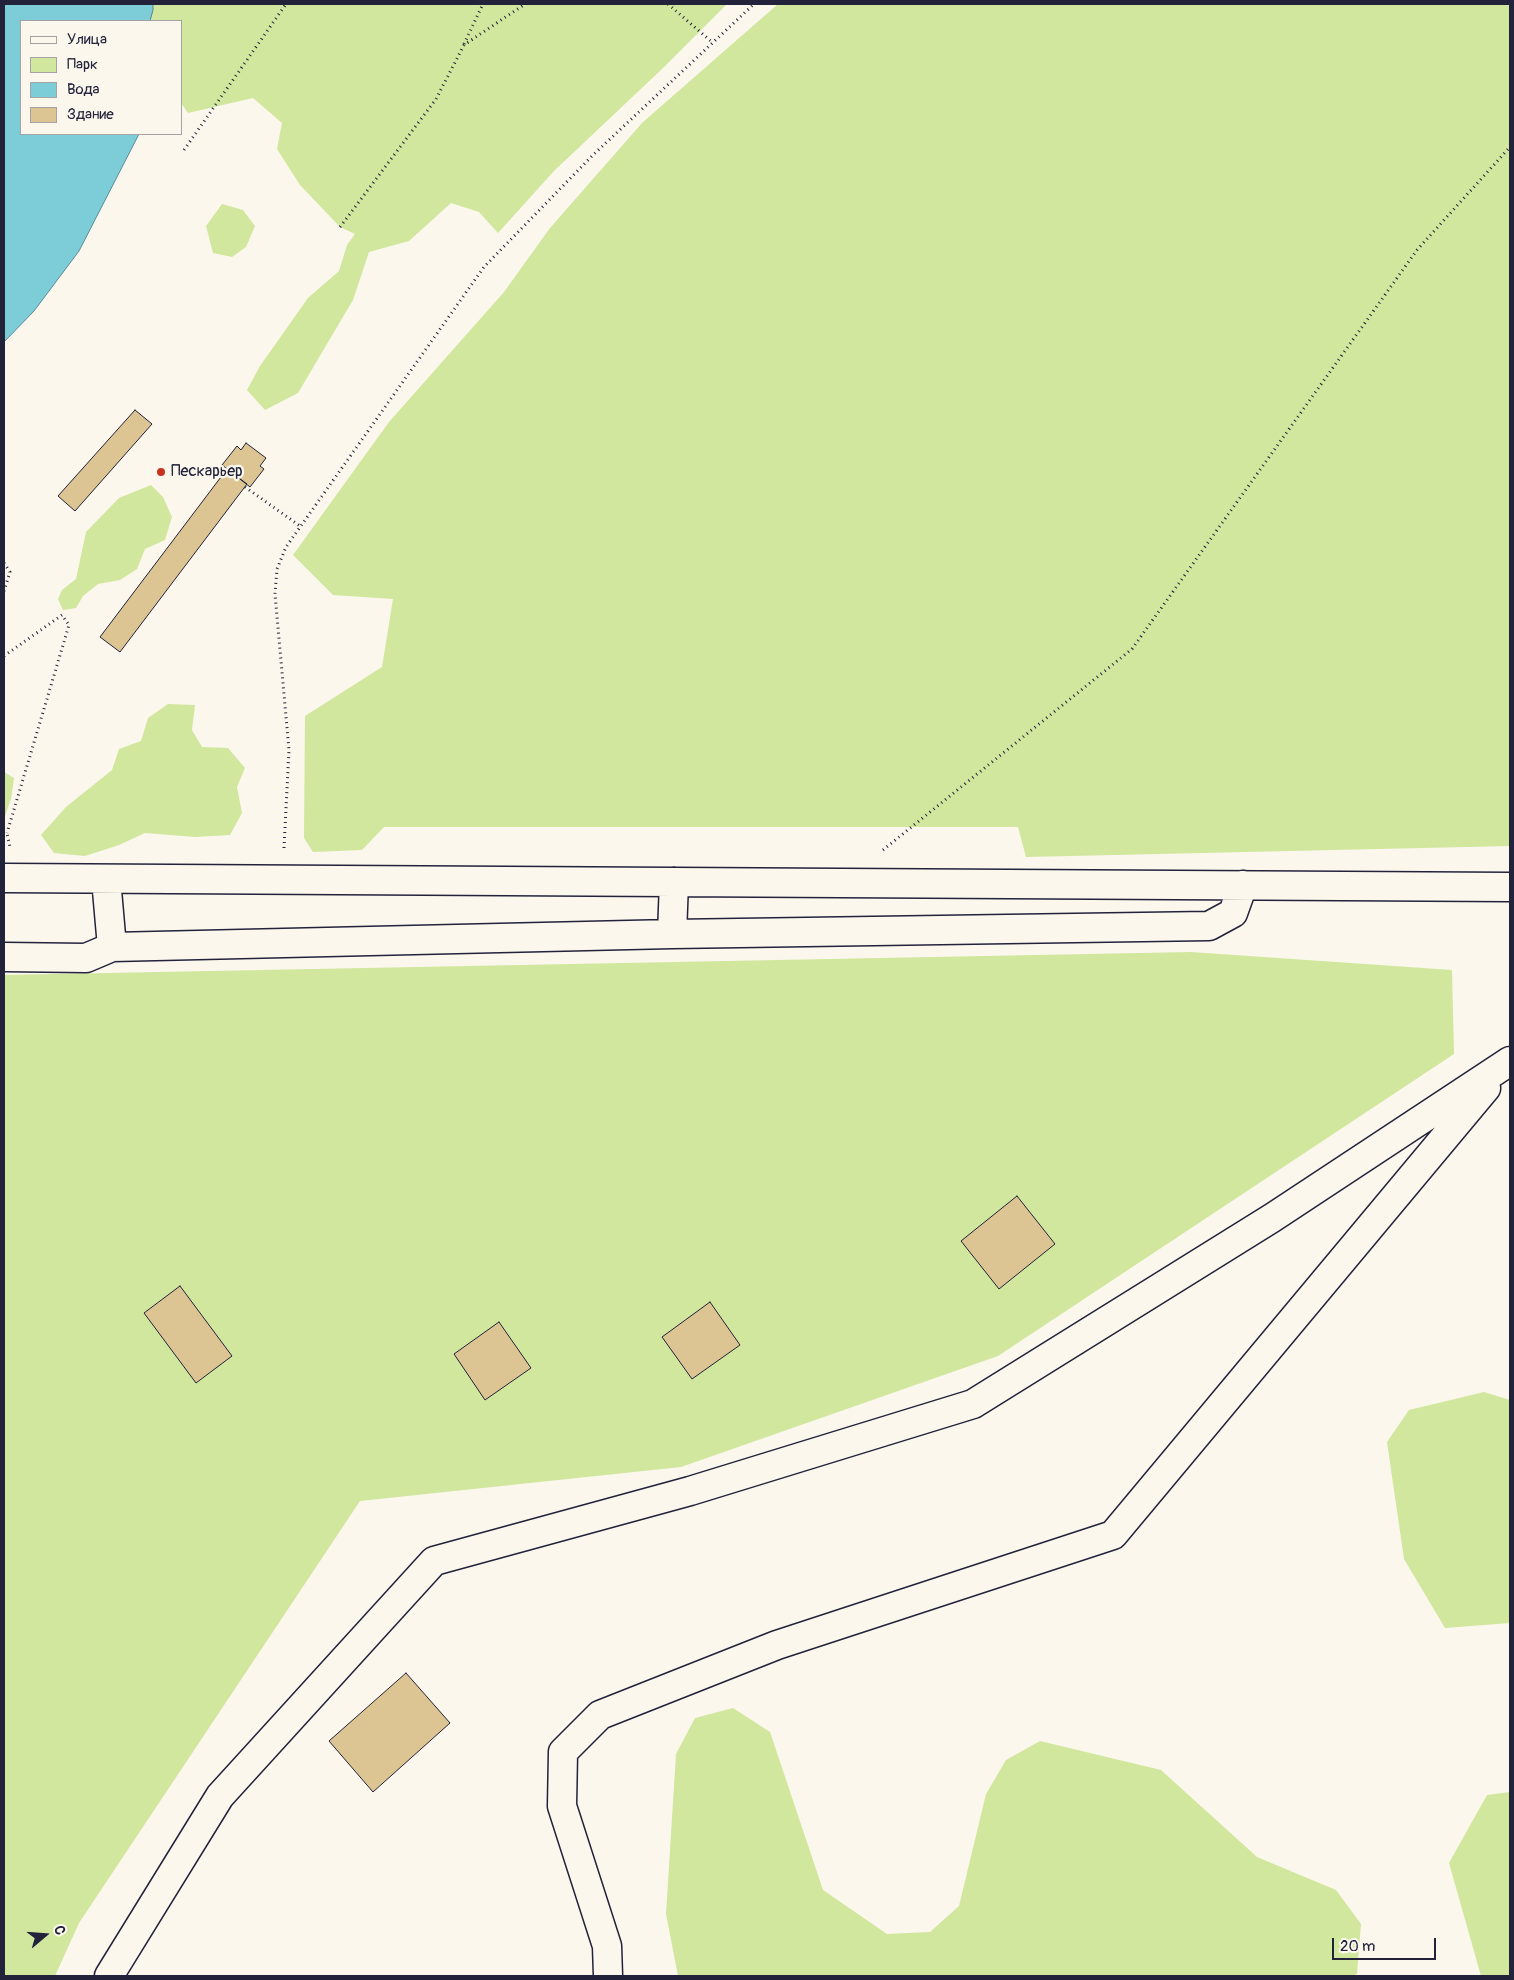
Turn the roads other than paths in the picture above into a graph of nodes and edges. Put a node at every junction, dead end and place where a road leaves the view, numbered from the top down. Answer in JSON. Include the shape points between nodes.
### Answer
{"nodes":[{"id":1,"x":4,"y":878,"type":"edge"},
{"id":2,"x":106,"y":878,"type":"junction"},
{"id":3,"x":674,"y":882,"type":"junction"},
{"id":4,"x":1243,"y":885,"type":"junction"},
{"id":5,"x":1510,"y":887,"type":"edge"},
{"id":6,"x":672,"y":934,"type":"junction"},
{"id":7,"x":112,"y":947,"type":"junction"},
{"id":8,"x":4,"y":957,"type":"edge"},
{"id":9,"x":1508,"y":1062,"type":"edge"},
{"id":10,"x":109,"y":1976,"type":"edge"},
{"id":11,"x":608,"y":1976,"type":"edge"}],
"edges":[{"from":1,"to":2,"type":"street"},
{"from":2,"to":3,"type":"street","via":[[280,876]]},
{"from":2,"to":7,"type":"street"},
{"from":3,"to":4,"type":"street"},
{"from":3,"to":6,"type":"street"},
{"from":4,"to":5,"type":"street"},
{"from":4,"to":6,"type":"street","via":[[1233,913],[1209,926]]},
{"from":6,"to":7,"type":"street"},
{"from":7,"to":8,"type":"street","via":[[86,958]]},
{"from":9,"to":10,"type":"street","via":[[1272,1218],[973,1404],[690,1491],[434,1561],[220,1796]]},
{"from":9,"to":11,"type":"street","via":[[1113,1535],[777,1645],[600,1715],[563,1752],[562,1806],[608,1946]]}]}
